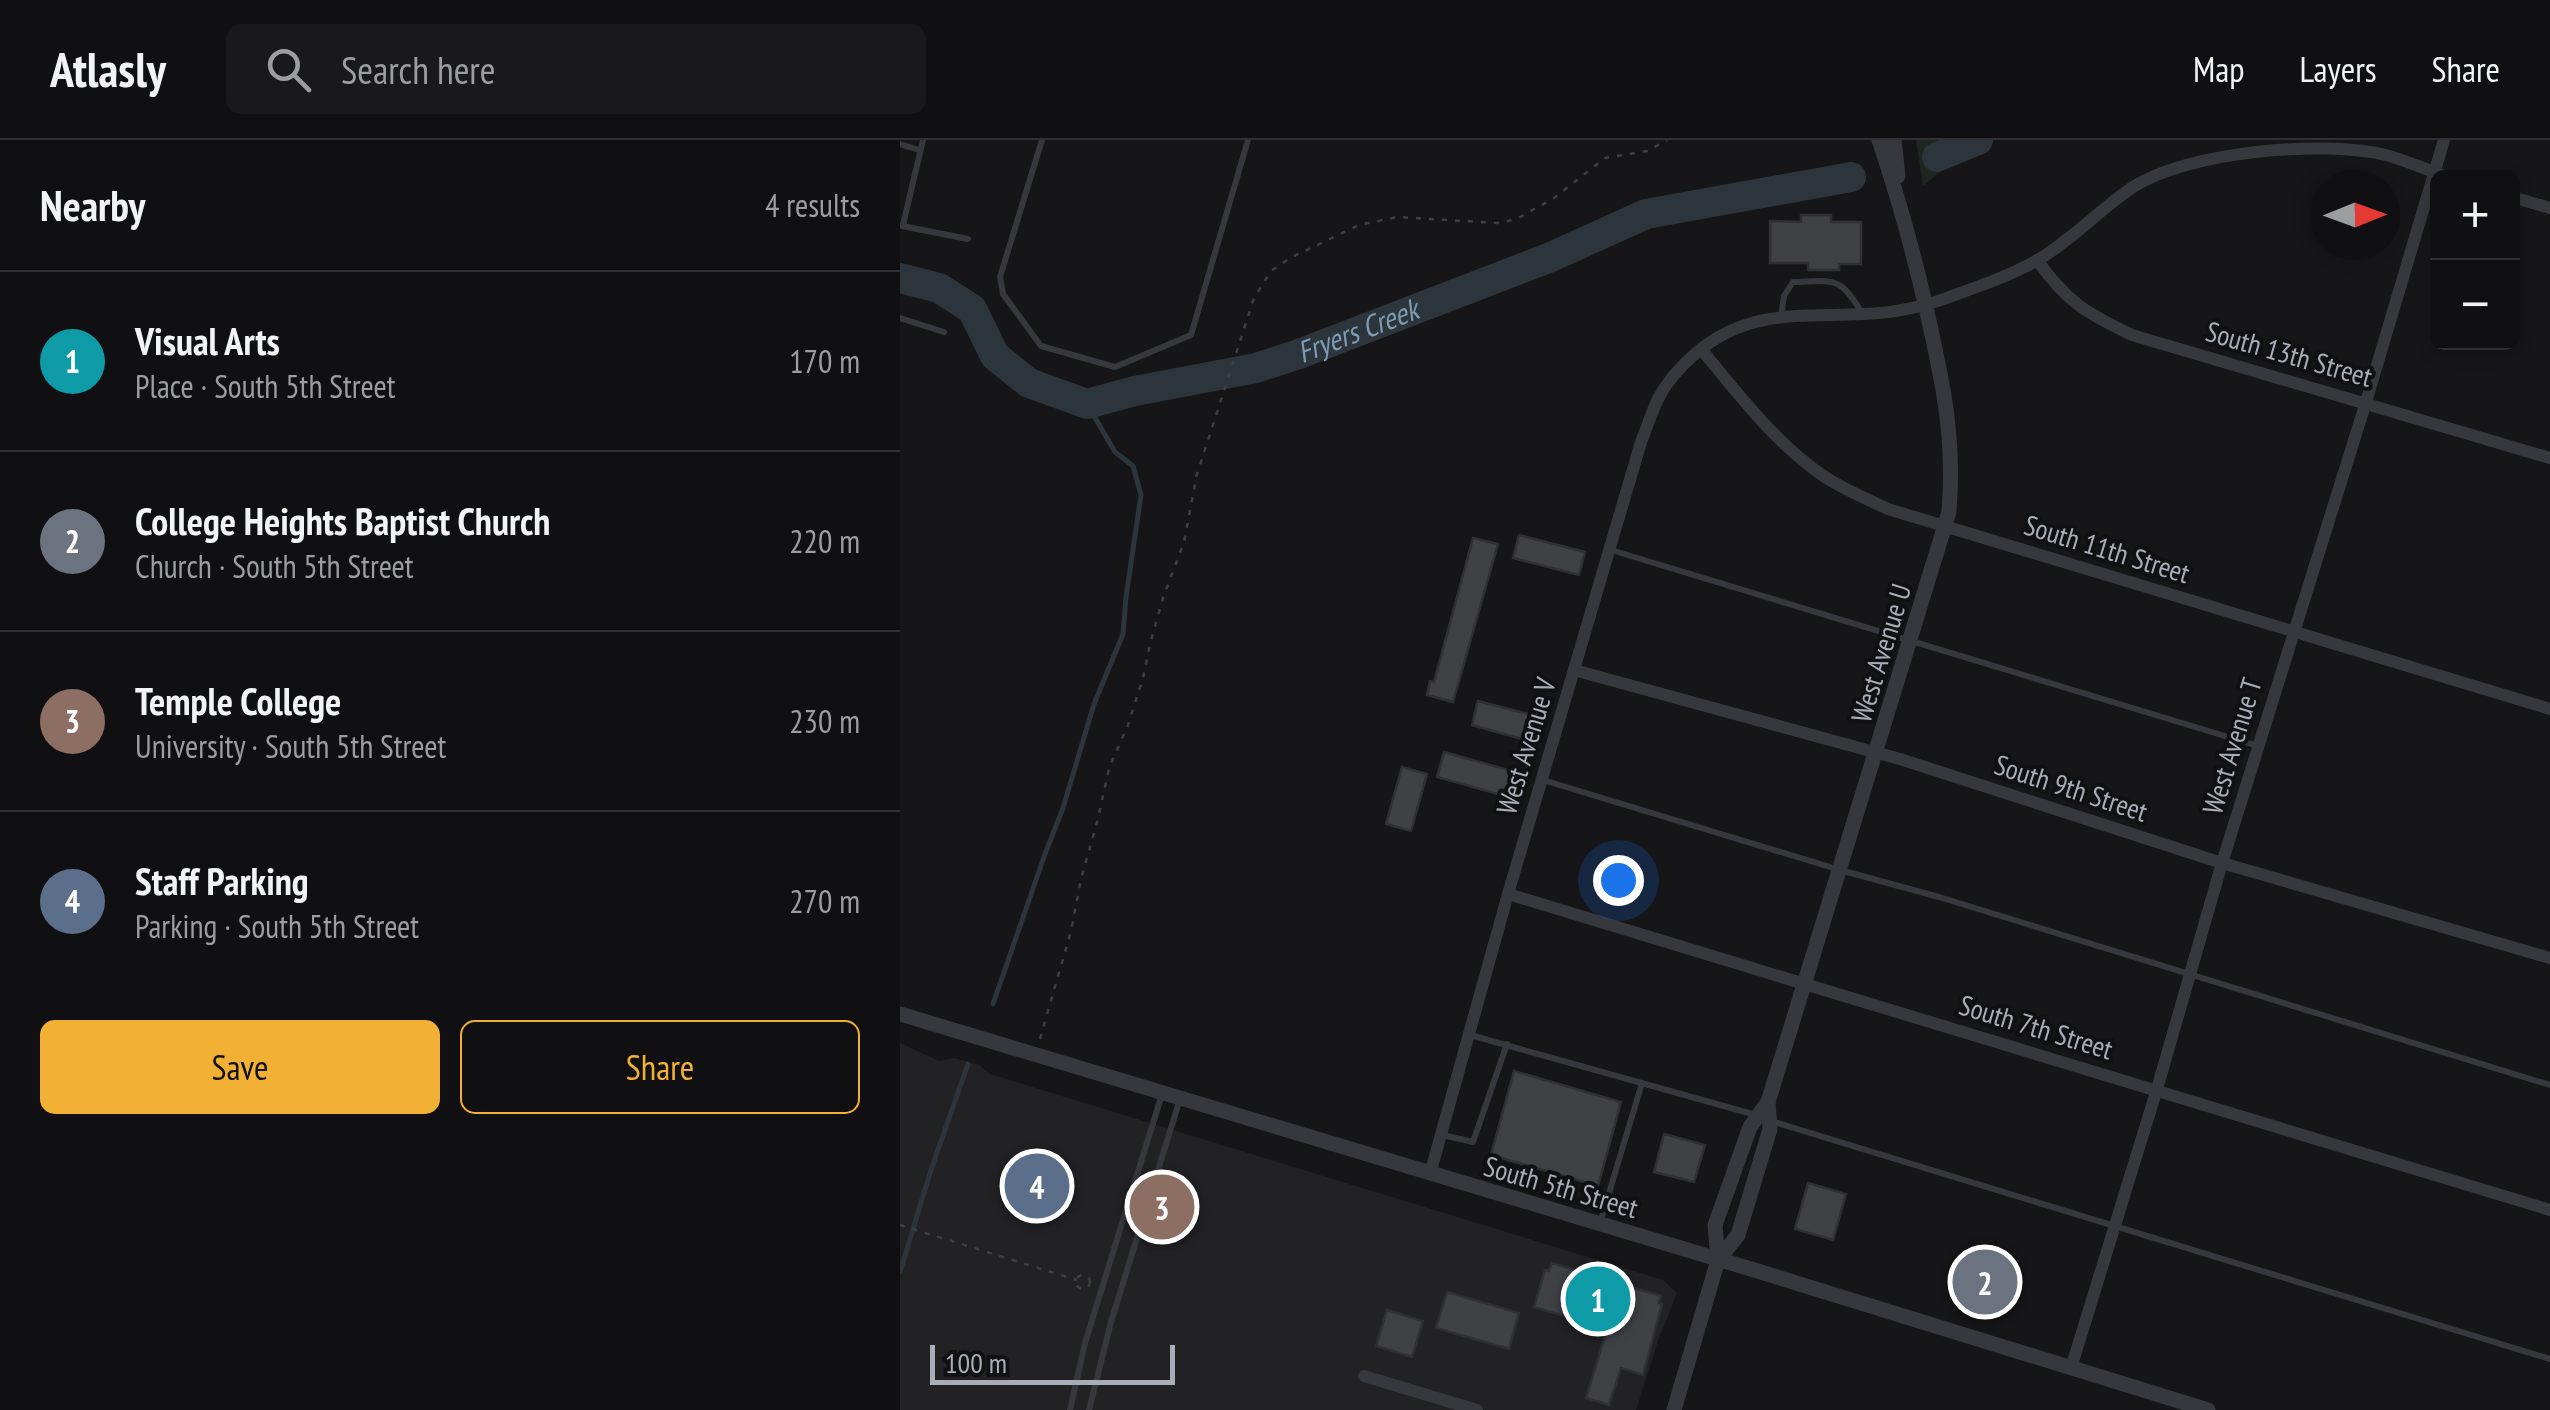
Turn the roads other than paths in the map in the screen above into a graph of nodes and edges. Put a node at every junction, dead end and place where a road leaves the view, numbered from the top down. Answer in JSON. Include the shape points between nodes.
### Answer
{"nodes":[{"id":1,"x":923,"y":140,"type":"edge"},
{"id":2,"x":1042,"y":140,"type":"edge"},
{"id":3,"x":1248,"y":140,"type":"edge"},
{"id":4,"x":1879,"y":140,"type":"edge"},
{"id":5,"x":1894,"y":140,"type":"edge"},
{"id":6,"x":2444,"y":140,"type":"edge"},
{"id":7,"x":900,"y":144,"type":"edge"},
{"id":8,"x":919,"y":150,"type":"junction"},
{"id":9,"x":2434,"y":170,"type":"edge"},
{"id":10,"x":2430,"y":171,"type":"edge"},
{"id":11,"x":2430,"y":182,"type":"edge"},
{"id":12,"x":2520,"y":199,"type":"edge"},
{"id":13,"x":2550,"y":208,"type":"edge"},
{"id":14,"x":1903,"y":210,"type":"junction"},
{"id":15,"x":902,"y":226,"type":"edge"},
{"id":16,"x":968,"y":239,"type":"dead end"},
{"id":17,"x":2037,"y":260,"type":"junction"},
{"id":18,"x":1925,"y":304,"type":"junction"},
{"id":19,"x":1862,"y":314,"type":"junction"},
{"id":20,"x":1781,"y":317,"type":"junction"},
{"id":21,"x":900,"y":318,"type":"edge"},
{"id":22,"x":944,"y":332,"type":"dead end"},
{"id":23,"x":1701,"y":349,"type":"junction"},
{"id":24,"x":2366,"y":402,"type":"junction"},
{"id":25,"x":2550,"y":458,"type":"edge"},
{"id":26,"x":1945,"y":526,"type":"junction"},
{"id":27,"x":1610,"y":549,"type":"junction"},
{"id":28,"x":2294,"y":631,"type":"junction"},
{"id":29,"x":1911,"y":640,"type":"junction"},
{"id":30,"x":1574,"y":670,"type":"junction"},
{"id":31,"x":2550,"y":709,"type":"edge"},
{"id":32,"x":2258,"y":746,"type":"junction"},
{"id":33,"x":1876,"y":752,"type":"junction"},
{"id":34,"x":1542,"y":779,"type":"junction"},
{"id":35,"x":2222,"y":864,"type":"junction"},
{"id":36,"x":1840,"y":870,"type":"junction"},
{"id":37,"x":1508,"y":894,"type":"junction"},
{"id":38,"x":2550,"y":958,"type":"edge"},
{"id":39,"x":2190,"y":973,"type":"junction"},
{"id":40,"x":1806,"y":984,"type":"junction"},
{"id":41,"x":900,"y":1014,"type":"edge"},
{"id":42,"x":1469,"y":1034,"type":"junction"},
{"id":43,"x":1506,"y":1044,"type":"junction"},
{"id":44,"x":1642,"y":1083,"type":"junction"},
{"id":45,"x":2550,"y":1085,"type":"edge"},
{"id":46,"x":2156,"y":1089,"type":"junction"},
{"id":47,"x":1162,"y":1093,"type":"junction"},
{"id":48,"x":1180,"y":1098,"type":"junction"},
{"id":49,"x":1766,"y":1113,"type":"junction"},
{"id":50,"x":1441,"y":1134,"type":"junction"},
{"id":51,"x":1430,"y":1174,"type":"junction"},
{"id":52,"x":2550,"y":1210,"type":"edge"},
{"id":53,"x":1600,"y":1224,"type":"junction"},
{"id":54,"x":2114,"y":1226,"type":"junction"},
{"id":55,"x":1718,"y":1260,"type":"junction"},
{"id":56,"x":2550,"y":1359,"type":"edge"},
{"id":57,"x":2071,"y":1368,"type":"junction"},
{"id":58,"x":1364,"y":1376,"type":"dead end"},
{"id":59,"x":1070,"y":1410,"type":"edge"},
{"id":60,"x":1089,"y":1410,"type":"edge"},
{"id":61,"x":1477,"y":1410,"type":"edge"},
{"id":62,"x":1674,"y":1410,"type":"edge"},
{"id":63,"x":2208,"y":1410,"type":"edge"}],
"edges":[{"from":1,"to":8,"type":"lane"},
{"from":2,"to":3,"type":"lane","via":[[1000,277],[1002,294],[1041,346],[1115,367],[1190,335]]},
{"from":4,"to":14,"type":"street","name":"West Avenue U"},
{"from":5,"to":14,"type":"street","name":"West Avenue U"},
{"from":6,"to":9,"type":"street","name":"West Avenue T"},
{"from":7,"to":8,"type":"lane"},
{"from":8,"to":15,"type":"lane"},
{"from":10,"to":17,"type":"street","name":"West Avenue V","via":[[2336,146],[2204,160],[2135,186]]},
{"from":11,"to":24,"type":"street","name":"West Avenue T"},
{"from":12,"to":13,"type":"street"},
{"from":14,"to":18,"type":"street","name":"West Avenue U"},
{"from":15,"to":16,"type":"lane"},
{"from":17,"to":18,"type":"street","name":"West Avenue V"},
{"from":17,"to":24,"type":"street","name":"South 13th Street","via":[[2059,290],[2093,317],[2132,335]]},
{"from":18,"to":19,"type":"street","name":"West Avenue V"},
{"from":18,"to":26,"type":"street","name":"West Avenue U","via":[[1950,426],[1953,469]]},
{"from":19,"to":20,"type":"street","name":"West Avenue V"},
{"from":19,"to":20,"type":"lane","via":[[1841,284],[1793,282]]},
{"from":20,"to":23,"type":"street","name":"West Avenue V","via":[[1750,322]]},
{"from":21,"to":22,"type":"lane"},
{"from":23,"to":26,"type":"street","name":"South 11th Street","via":[[1761,422],[1827,478],[1888,509]]},
{"from":23,"to":27,"type":"street","name":"West Avenue V","via":[[1658,399]]},
{"from":24,"to":25,"type":"street","name":"South 13th Street"},
{"from":24,"to":28,"type":"street","name":"West Avenue T"},
{"from":26,"to":28,"type":"street","name":"South 11th Street"},
{"from":26,"to":29,"type":"street","name":"West Avenue U"},
{"from":27,"to":29,"type":"lane"},
{"from":27,"to":30,"type":"street","name":"West Avenue V"},
{"from":28,"to":31,"type":"street","name":"South 11th Street"},
{"from":28,"to":32,"type":"street","name":"West Avenue T"},
{"from":29,"to":32,"type":"lane"},
{"from":29,"to":33,"type":"street","name":"West Avenue U"},
{"from":30,"to":33,"type":"street","name":"South 9th Street"},
{"from":30,"to":34,"type":"street","name":"West Avenue V"},
{"from":32,"to":35,"type":"street","name":"West Avenue T"},
{"from":33,"to":35,"type":"street","name":"South 9th Street"},
{"from":33,"to":36,"type":"street","name":"West Avenue U"},
{"from":34,"to":36,"type":"lane"},
{"from":34,"to":37,"type":"street","name":"West Avenue V"},
{"from":35,"to":38,"type":"street","name":"South 9th Street"},
{"from":35,"to":39,"type":"street","name":"West Avenue T"},
{"from":36,"to":39,"type":"lane"},
{"from":36,"to":40,"type":"street","name":"West Avenue U"},
{"from":37,"to":40,"type":"street","name":"South 7th Street"},
{"from":37,"to":42,"type":"street","name":"West Avenue V"},
{"from":39,"to":45,"type":"lane"},
{"from":39,"to":46,"type":"street","name":"West Avenue T"},
{"from":40,"to":46,"type":"street","name":"South 7th Street"},
{"from":40,"to":49,"type":"street","name":"West Avenue U"},
{"from":41,"to":47,"type":"street","name":"South 5th Street"},
{"from":42,"to":43,"type":"lane"},
{"from":42,"to":50,"type":"street","name":"West Avenue V"},
{"from":43,"to":44,"type":"lane"},
{"from":43,"to":50,"type":"lane","via":[[1473,1142]]},
{"from":44,"to":49,"type":"lane"},
{"from":44,"to":53,"type":"lane"},
{"from":46,"to":52,"type":"street","name":"South 7th Street"},
{"from":46,"to":54,"type":"street","name":"West Avenue T"},
{"from":47,"to":48,"type":"street","name":"South 5th Street"},
{"from":47,"to":59,"type":"lane"},
{"from":48,"to":51,"type":"street","name":"South 5th Street"},
{"from":48,"to":60,"type":"lane"},
{"from":49,"to":54,"type":"lane"},
{"from":49,"to":55,"type":"street","name":"West Avenue U","via":[[1770,1129],[1738,1235]]},
{"from":49,"to":55,"type":"street","name":"West Avenue U","via":[[1750,1127],[1715,1225]]},
{"from":50,"to":51,"type":"street","name":"West Avenue V"},
{"from":51,"to":53,"type":"street","name":"South 5th Street"},
{"from":53,"to":55,"type":"street","name":"South 5th Street"},
{"from":54,"to":56,"type":"lane"},
{"from":54,"to":57,"type":"street","name":"West Avenue T"},
{"from":55,"to":57,"type":"street","name":"South 5th Street"},
{"from":55,"to":62,"type":"street","name":"West Avenue U"},
{"from":57,"to":63,"type":"street","name":"South 5th Street"},
{"from":58,"to":61,"type":"street"}]}
